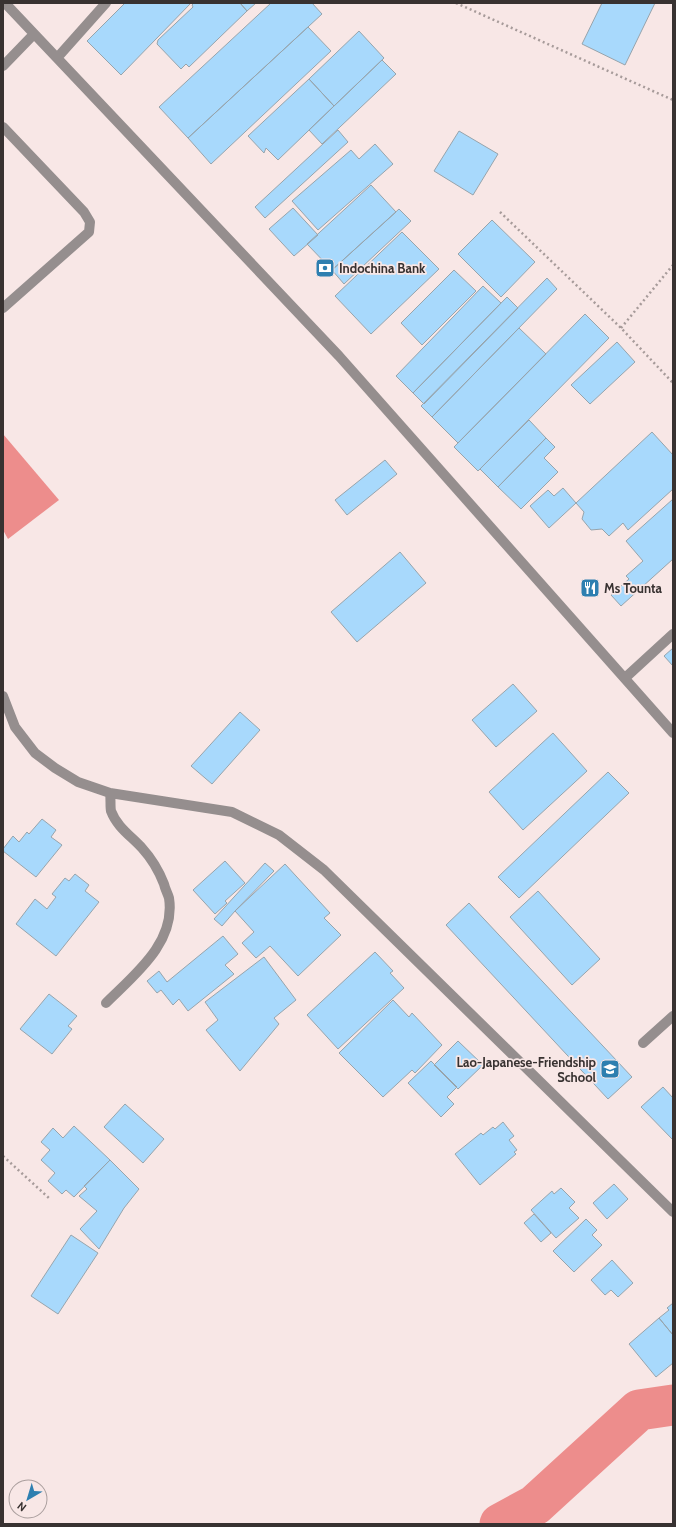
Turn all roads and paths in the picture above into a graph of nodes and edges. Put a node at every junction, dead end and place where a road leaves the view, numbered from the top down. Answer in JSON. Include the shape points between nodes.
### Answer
{"nodes":[{"id":1,"x":5,"y":3,"type":"edge"},
{"id":2,"x":106,"y":3,"type":"edge"},
{"id":3,"x":456,"y":3,"type":"edge"},
{"id":4,"x":34,"y":34,"type":"junction"},
{"id":5,"x":57,"y":58,"type":"junction"},
{"id":6,"x":3,"y":66,"type":"edge"},
{"id":7,"x":673,"y":100,"type":"edge"},
{"id":8,"x":3,"y":127,"type":"edge"},
{"id":9,"x":500,"y":212,"type":"dead end"},
{"id":10,"x":673,"y":265,"type":"edge"},
{"id":11,"x":3,"y":308,"type":"edge"},
{"id":12,"x":621,"y":328,"type":"junction"},
{"id":13,"x":673,"y":383,"type":"edge"},
{"id":14,"x":673,"y":634,"type":"edge"},
{"id":15,"x":625,"y":678,"type":"junction"},
{"id":16,"x":3,"y":696,"type":"edge"},
{"id":17,"x":673,"y":733,"type":"edge"},
{"id":18,"x":110,"y":793,"type":"junction"},
{"id":19,"x":106,"y":1003,"type":"dead end"},
{"id":20,"x":673,"y":1016,"type":"edge"},
{"id":21,"x":643,"y":1043,"type":"dead end"},
{"id":22,"x":3,"y":1156,"type":"edge"},
{"id":23,"x":50,"y":1199,"type":"dead end"},
{"id":24,"x":673,"y":1212,"type":"edge"}],
"edges":[{"from":1,"to":4,"type":"street"},
{"from":2,"to":5,"type":"street"},
{"from":3,"to":7,"type":"path"},
{"from":4,"to":5,"type":"street"},
{"from":4,"to":6,"type":"street"},
{"from":5,"to":15,"type":"street","via":[[339,356]]},
{"from":8,"to":11,"type":"street","via":[[84,212],[90,222],[89,232]]},
{"from":9,"to":12,"type":"path"},
{"from":10,"to":12,"type":"path"},
{"from":12,"to":13,"type":"path"},
{"from":14,"to":15,"type":"street"},
{"from":15,"to":17,"type":"street"},
{"from":16,"to":18,"type":"street","via":[[15,727],[35,752],[78,782]]},
{"from":18,"to":19,"type":"street","via":[[111,810],[117,824],[142,848],[158,869],[169,898],[165,934],[155,951]]},
{"from":18,"to":24,"type":"street","via":[[232,812],[279,835],[324,870]]},
{"from":20,"to":21,"type":"street"},
{"from":22,"to":23,"type":"path"}]}
